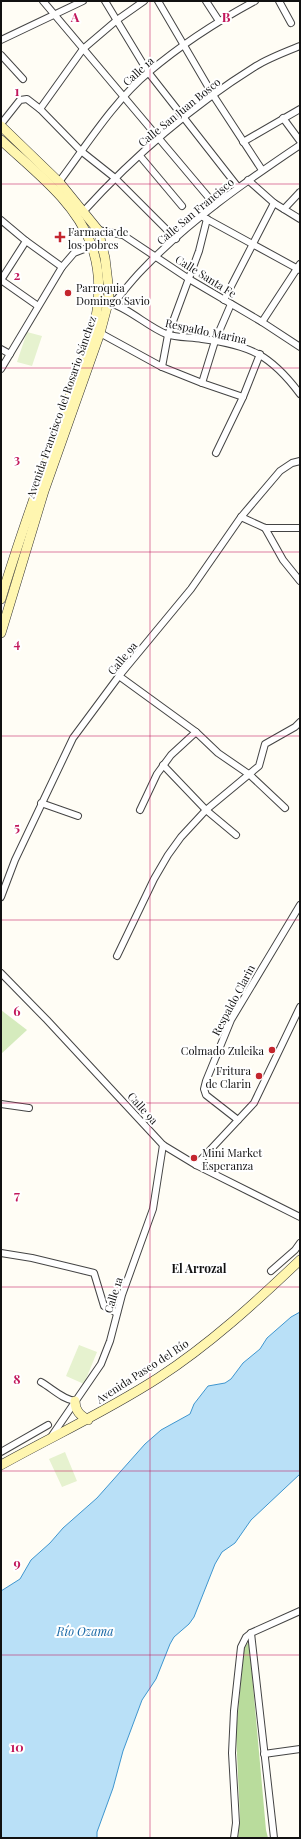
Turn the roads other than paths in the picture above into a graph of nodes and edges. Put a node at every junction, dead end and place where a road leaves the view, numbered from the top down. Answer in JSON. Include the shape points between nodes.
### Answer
{"nodes":[{"id":1,"x":43,"y":1,"type":"edge"},
{"id":2,"x":83,"y":1,"type":"edge"},
{"id":3,"x":105,"y":1,"type":"edge"},
{"id":4,"x":144,"y":1,"type":"edge"},
{"id":5,"x":158,"y":1,"type":"edge"},
{"id":6,"x":206,"y":1,"type":"edge"},
{"id":7,"x":255,"y":1,"type":"edge"},
{"id":8,"x":279,"y":1,"type":"edge"},
{"id":9,"x":55,"y":15,"type":"junction"},
{"id":10,"x":116,"y":20,"type":"junction"},
{"id":11,"x":219,"y":21,"type":"junction"},
{"id":12,"x":291,"y":23,"type":"dead end"},
{"id":13,"x":1,"y":40,"type":"edge"},
{"id":14,"x":183,"y":46,"type":"junction"},
{"id":15,"x":300,"y":46,"type":"edge"},
{"id":16,"x":83,"y":49,"type":"junction"},
{"id":17,"x":1,"y":55,"type":"edge"},
{"id":18,"x":148,"y":72,"type":"junction"},
{"id":19,"x":23,"y":79,"type":"dead end"},
{"id":20,"x":213,"y":95,"type":"junction"},
{"id":21,"x":124,"y":97,"type":"junction"},
{"id":22,"x":40,"y":109,"type":"junction"},
{"id":23,"x":300,"y":109,"type":"edge"},
{"id":24,"x":184,"y":118,"type":"junction"},
{"id":25,"x":283,"y":118,"type":"junction"},
{"id":26,"x":1,"y":125,"type":"edge"},
{"id":27,"x":1,"y":140,"type":"edge"},
{"id":28,"x":159,"y":140,"type":"junction"},
{"id":29,"x":300,"y":141,"type":"edge"},
{"id":30,"x":243,"y":142,"type":"junction"},
{"id":31,"x":300,"y":145,"type":"edge"},
{"id":32,"x":81,"y":151,"type":"junction"},
{"id":33,"x":140,"y":156,"type":"junction"},
{"id":34,"x":262,"y":170,"type":"junction"},
{"id":35,"x":114,"y":178,"type":"junction"},
{"id":36,"x":248,"y":180,"type":"junction"},
{"id":37,"x":59,"y":182,"type":"junction"},
{"id":38,"x":238,"y":187,"type":"junction"},
{"id":39,"x":300,"y":192,"type":"edge"},
{"id":40,"x":274,"y":202,"type":"junction"},
{"id":41,"x":216,"y":205,"type":"junction"},
{"id":42,"x":182,"y":206,"type":"dead end"},
{"id":43,"x":284,"y":208,"type":"junction"},
{"id":44,"x":83,"y":212,"type":"junction"},
{"id":45,"x":204,"y":217,"type":"junction"},
{"id":46,"x":300,"y":219,"type":"edge"},
{"id":47,"x":1,"y":220,"type":"edge"},
{"id":48,"x":98,"y":230,"type":"junction"},
{"id":49,"x":176,"y":239,"type":"junction"},
{"id":50,"x":26,"y":241,"type":"junction"},
{"id":51,"x":252,"y":244,"type":"junction"},
{"id":52,"x":92,"y":246,"type":"junction"},
{"id":53,"x":156,"y":256,"type":"junction"},
{"id":54,"x":62,"y":267,"type":"junction"},
{"id":55,"x":299,"y":267,"type":"edge"},
{"id":56,"x":189,"y":279,"type":"junction"},
{"id":57,"x":1,"y":280,"type":"edge"},
{"id":58,"x":224,"y":300,"type":"junction"},
{"id":59,"x":98,"y":302,"type":"junction"},
{"id":60,"x":111,"y":303,"type":"junction"},
{"id":61,"x":231,"y":304,"type":"junction"},
{"id":62,"x":38,"y":306,"type":"junction"},
{"id":63,"x":262,"y":322,"type":"junction"},
{"id":64,"x":100,"y":333,"type":"junction"},
{"id":65,"x":168,"y":335,"type":"junction"},
{"id":66,"x":215,"y":341,"type":"junction"},
{"id":67,"x":300,"y":347,"type":"edge"},
{"id":68,"x":1,"y":349,"type":"edge"},
{"id":69,"x":10,"y":354,"type":"junction"},
{"id":70,"x":260,"y":354,"type":"junction"},
{"id":71,"x":162,"y":367,"type":"junction"},
{"id":72,"x":1,"y":369,"type":"edge"},
{"id":73,"x":202,"y":383,"type":"junction"},
{"id":74,"x":300,"y":394,"type":"edge"},
{"id":75,"x":243,"y":396,"type":"junction"},
{"id":76,"x":61,"y":433,"type":"junction"},
{"id":77,"x":216,"y":453,"type":"dead end"},
{"id":78,"x":300,"y":461,"type":"edge"},
{"id":79,"x":40,"y":490,"type":"junction"},
{"id":80,"x":241,"y":516,"type":"junction"},
{"id":81,"x":265,"y":528,"type":"junction"},
{"id":82,"x":300,"y":528,"type":"edge"},
{"id":83,"x":300,"y":581,"type":"edge"},
{"id":84,"x":1,"y":599,"type":"edge"},
{"id":85,"x":1,"y":633,"type":"edge"},
{"id":86,"x":119,"y":676,"type":"junction"},
{"id":87,"x":300,"y":722,"type":"edge"},
{"id":88,"x":196,"y":732,"type":"junction"},
{"id":89,"x":163,"y":765,"type":"junction"},
{"id":90,"x":250,"y":775,"type":"junction"},
{"id":91,"x":41,"y":803,"type":"junction"},
{"id":92,"x":285,"y":808,"type":"dead end"},
{"id":93,"x":140,"y":810,"type":"dead end"},
{"id":94,"x":206,"y":810,"type":"junction"},
{"id":95,"x":78,"y":816,"type":"dead end"},
{"id":96,"x":236,"y":835,"type":"dead end"},
{"id":97,"x":1,"y":897,"type":"edge"},
{"id":98,"x":300,"y":905,"type":"edge"},
{"id":99,"x":117,"y":956,"type":"dead end"},
{"id":100,"x":1,"y":973,"type":"edge"},
{"id":101,"x":300,"y":1007,"type":"edge"},
{"id":102,"x":1,"y":1104,"type":"edge"},
{"id":103,"x":29,"y":1108,"type":"dead end"},
{"id":104,"x":238,"y":1120,"type":"junction"},
{"id":105,"x":163,"y":1145,"type":"junction"},
{"id":106,"x":196,"y":1165,"type":"junction"},
{"id":107,"x":300,"y":1217,"type":"edge"},
{"id":108,"x":300,"y":1243,"type":"edge"},
{"id":109,"x":1,"y":1254,"type":"edge"},
{"id":110,"x":300,"y":1260,"type":"edge"},
{"id":111,"x":271,"y":1271,"type":"dead end"},
{"id":112,"x":117,"y":1312,"type":"junction"},
{"id":113,"x":41,"y":1382,"type":"dead end"},
{"id":114,"x":75,"y":1401,"type":"junction"},
{"id":115,"x":88,"y":1420,"type":"junction"},
{"id":116,"x":48,"y":1425,"type":"dead end"},
{"id":117,"x":51,"y":1437,"type":"junction"},
{"id":118,"x":1,"y":1452,"type":"edge"},
{"id":119,"x":1,"y":1465,"type":"edge"},
{"id":120,"x":300,"y":1612,"type":"edge"},
{"id":121,"x":251,"y":1633,"type":"junction"},
{"id":122,"x":300,"y":1749,"type":"edge"},
{"id":123,"x":264,"y":1754,"type":"junction"},
{"id":124,"x":234,"y":1838,"type":"edge"},
{"id":125,"x":274,"y":1838,"type":"edge"}],
"edges":[{"from":1,"to":9,"type":"street"},
{"from":2,"to":9,"type":"street"},
{"from":3,"to":10,"type":"street"},
{"from":4,"to":10,"type":"street"},
{"from":5,"to":14,"type":"street"},
{"from":6,"to":11,"type":"street"},
{"from":7,"to":11,"type":"street","name":"Calle 1a"},
{"from":8,"to":12,"type":"street"},
{"from":9,"to":13,"type":"street"},
{"from":9,"to":16,"type":"street"},
{"from":10,"to":16,"type":"street"},
{"from":10,"to":18,"type":"street"},
{"from":11,"to":14,"type":"street","name":"Calle 1a"},
{"from":14,"to":18,"type":"street","name":"Calle 1a"},
{"from":14,"to":20,"type":"street"},
{"from":15,"to":20,"type":"street","name":"Calle San Juan Bosco","via":[[256,66]]},
{"from":16,"to":21,"type":"street"},
{"from":16,"to":22,"type":"street"},
{"from":17,"to":19,"type":"street"},
{"from":18,"to":21,"type":"street","name":"Calle 1a"},
{"from":18,"to":24,"type":"street"},
{"from":20,"to":24,"type":"street","name":"Calle San Juan Bosco"},
{"from":20,"to":30,"type":"street"},
{"from":21,"to":28,"type":"street"},
{"from":21,"to":32,"type":"street","name":"Calle 1a"},
{"from":22,"to":26,"type":"street","via":[[27,99],[20,100]]},
{"from":22,"to":32,"type":"street"},
{"from":23,"to":25,"type":"street"},
{"from":24,"to":28,"type":"street","name":"Calle San Juan Bosco"},
{"from":24,"to":38,"type":"street"},
{"from":25,"to":29,"type":"street"},
{"from":25,"to":30,"type":"street"},
{"from":26,"to":37,"type":"main road","name":"Avenida Francisco del Rosario Sánchez"},
{"from":27,"to":52,"type":"main road","name":"Avenida Francisco del Rosario Sánchez","via":[[58,194],[79,221]]},
{"from":28,"to":33,"type":"street","name":"Calle San Juan Bosco"},
{"from":28,"to":41,"type":"street"},
{"from":30,"to":34,"type":"street"},
{"from":31,"to":34,"type":"street","name":"Calle San Francisco"},
{"from":32,"to":35,"type":"street"},
{"from":32,"to":37,"type":"street","name":"Calle 1a"},
{"from":33,"to":35,"type":"street","name":"Calle San Juan Bosco"},
{"from":33,"to":42,"type":"street"},
{"from":34,"to":36,"type":"street","name":"Calle San Francisco"},
{"from":35,"to":44,"type":"street","name":"Calle San Juan Bosco"},
{"from":35,"to":49,"type":"street"},
{"from":36,"to":38,"type":"street","name":"Calle San Francisco"},
{"from":36,"to":40,"type":"street"},
{"from":37,"to":44,"type":"main road","name":"Avenida Francisco del Rosario Sánchez"},
{"from":38,"to":41,"type":"street","name":"Calle San Francisco"},
{"from":39,"to":43,"type":"street"},
{"from":40,"to":43,"type":"street"},
{"from":40,"to":51,"type":"street"},
{"from":41,"to":45,"type":"street","name":"Calle San Francisco"},
{"from":43,"to":46,"type":"street"},
{"from":44,"to":48,"type":"main road","name":"Avenida Francisco del Rosario Sánchez"},
{"from":45,"to":49,"type":"street","name":"Calle San Francisco"},
{"from":45,"to":51,"type":"street"},
{"from":45,"to":56,"type":"street","via":[[199,251]]},
{"from":47,"to":50,"type":"street"},
{"from":48,"to":53,"type":"street","name":"Calle Santa Fe","via":[[123,235]]},
{"from":48,"to":60,"type":"main road","name":"Avenida Francisco del Rosario Sánchez"},
{"from":49,"to":53,"type":"street","name":"Calle San Francisco"},
{"from":50,"to":54,"type":"street"},
{"from":50,"to":57,"type":"street"},
{"from":51,"to":55,"type":"street"},
{"from":51,"to":58,"type":"street"},
{"from":52,"to":54,"type":"street","via":[[74,253]]},
{"from":52,"to":59,"type":"main road","name":"Avenida Francisco del Rosario Sánchez","via":[[99,272]]},
{"from":53,"to":56,"type":"street","name":"Calle Santa Fe"},
{"from":53,"to":60,"type":"street","name":"Calle San Francisco"},
{"from":54,"to":62,"type":"street"},
{"from":55,"to":63,"type":"street"},
{"from":56,"to":58,"type":"street","name":"Calle Santa Fe"},
{"from":56,"to":65,"type":"street"},
{"from":57,"to":62,"type":"street"},
{"from":58,"to":61,"type":"street","name":"Calle Santa Fe"},
{"from":59,"to":60,"type":"street","name":"Respaldo Marina"},
{"from":59,"to":76,"type":"main road","name":"Avenida Francisco del Rosario Sánchez","via":[[90,338]]},
{"from":60,"to":64,"type":"main road","name":"Avenida Francisco del Rosario Sánchez"},
{"from":60,"to":65,"type":"street","name":"Respaldo Marina"},
{"from":61,"to":63,"type":"street","name":"Calle Santa Fe"},
{"from":61,"to":66,"type":"street"},
{"from":62,"to":69,"type":"street"},
{"from":63,"to":67,"type":"street","name":"Calle Santa Fe"},
{"from":64,"to":71,"type":"street"},
{"from":64,"to":76,"type":"main road","name":"Avenida Francisco del Rosario Sánchez"},
{"from":65,"to":66,"type":"street","name":"Respaldo Marina"},
{"from":65,"to":71,"type":"street"},
{"from":66,"to":70,"type":"street","name":"Respaldo Marina"},
{"from":66,"to":73,"type":"street"},
{"from":68,"to":69,"type":"street"},
{"from":69,"to":72,"type":"street"},
{"from":70,"to":74,"type":"street","name":"Respaldo Marina","via":[[285,374]]},
{"from":70,"to":75,"type":"street"},
{"from":71,"to":73,"type":"street"},
{"from":73,"to":75,"type":"street"},
{"from":75,"to":77,"type":"street"},
{"from":76,"to":79,"type":"main road","name":"Avenida Francisco del Rosario Sánchez"},
{"from":78,"to":80,"type":"street","name":"Calle 9a","via":[[280,471]]},
{"from":79,"to":84,"type":"main road","name":"Avenida Francisco del Rosario Sánchez"},
{"from":79,"to":85,"type":"main road","name":"Avenida Francisco del Rosario Sánchez"},
{"from":80,"to":81,"type":"street"},
{"from":80,"to":86,"type":"street","name":"Calle 9a","via":[[191,589]]},
{"from":81,"to":82,"type":"street"},
{"from":81,"to":83,"type":"street","via":[[283,560]]},
{"from":86,"to":88,"type":"street"},
{"from":86,"to":91,"type":"street","name":"Calle 9a","via":[[73,738]]},
{"from":87,"to":90,"type":"street","via":[[296,727],[265,744],[259,766]]},
{"from":88,"to":89,"type":"street"},
{"from":88,"to":90,"type":"street","via":[[218,753]]},
{"from":89,"to":93,"type":"street"},
{"from":89,"to":94,"type":"street"},
{"from":90,"to":92,"type":"street"},
{"from":90,"to":94,"type":"street"},
{"from":91,"to":95,"type":"street"},
{"from":91,"to":97,"type":"street","name":"Calle 9a"},
{"from":94,"to":96,"type":"street"},
{"from":94,"to":99,"type":"street","via":[[168,855]]},
{"from":98,"to":104,"type":"street","name":"Respaldo Clarin","via":[[231,1020],[206,1081],[206,1095]]},
{"from":100,"to":105,"type":"street","name":"Calle 9a"},
{"from":101,"to":104,"type":"street","via":[[254,1103]]},
{"from":102,"to":103,"type":"street"},
{"from":104,"to":106,"type":"street"},
{"from":105,"to":106,"type":"street","name":"Calle 9a"},
{"from":105,"to":112,"type":"street","name":"Calle 1a","via":[[152,1209]]},
{"from":106,"to":107,"type":"street","name":"Calle 9a"},
{"from":108,"to":111,"type":"street"},
{"from":109,"to":112,"type":"street","via":[[32,1258],[94,1273],[104,1306]]},
{"from":110,"to":115,"type":"main road","name":"Avenida Paseo del Río","via":[[202,1347],[159,1378]]},
{"from":112,"to":114,"type":"street","name":"Calle 1a","via":[[101,1364]]},
{"from":113,"to":114,"type":"street","via":[[65,1399]]},
{"from":114,"to":115,"type":"main road","via":[[77,1412]]},
{"from":114,"to":117,"type":"street","name":"Calle 1a"},
{"from":115,"to":117,"type":"main road","name":"Avenida Paseo del Río"},
{"from":116,"to":118,"type":"street"},
{"from":117,"to":119,"type":"main road","name":"Avenida Paseo del Río"},
{"from":120,"to":121,"type":"street"},
{"from":121,"to":123,"type":"street"},
{"from":121,"to":124,"type":"street","via":[[241,1647],[234,1711]]},
{"from":122,"to":123,"type":"street"},
{"from":123,"to":125,"type":"street"}]}
